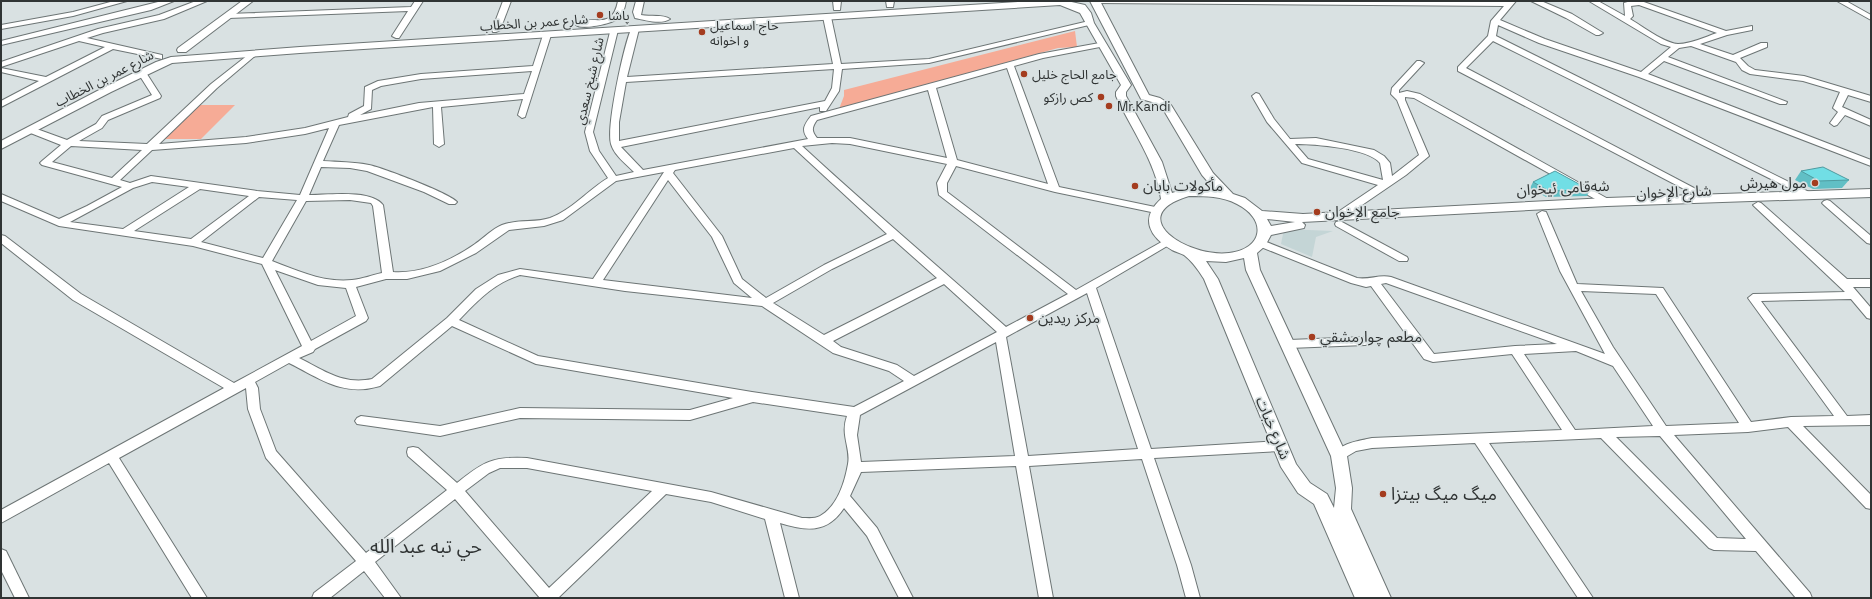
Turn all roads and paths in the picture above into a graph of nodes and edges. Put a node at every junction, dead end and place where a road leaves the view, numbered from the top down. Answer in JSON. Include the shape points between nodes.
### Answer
{"nodes":[{"id":1,"x":123,"y":1,"type":"edge"},
{"id":2,"x":170,"y":1,"type":"edge"},
{"id":3,"x":203,"y":1,"type":"edge"},
{"id":4,"x":248,"y":1,"type":"edge"},
{"id":5,"x":419,"y":1,"type":"edge"},
{"id":6,"x":507,"y":1,"type":"edge"},
{"id":7,"x":622,"y":1,"type":"edge"},
{"id":8,"x":640,"y":1,"type":"edge"},
{"id":9,"x":950,"y":1,"type":"edge"},
{"id":10,"x":1078,"y":1,"type":"edge"},
{"id":11,"x":1095,"y":1,"type":"edge"},
{"id":12,"x":1535,"y":1,"type":"edge"},
{"id":13,"x":1594,"y":1,"type":"edge"},
{"id":14,"x":1841,"y":1,"type":"edge"},
{"id":15,"x":1062,"y":2,"type":"edge"},
{"id":16,"x":1228,"y":2,"type":"edge"},
{"id":17,"x":1347,"y":2,"type":"edge"},
{"id":18,"x":1426,"y":2,"type":"edge"},
{"id":19,"x":1493,"y":2,"type":"edge"},
{"id":20,"x":1510,"y":2,"type":"edge"},
{"id":21,"x":890,"y":3,"type":"edge"},
{"id":22,"x":966,"y":4,"type":"edge"},
{"id":23,"x":837,"y":5,"type":"edge"},
{"id":24,"x":414,"y":9,"type":"junction"},
{"id":25,"x":1503,"y":11,"type":"junction"},
{"id":26,"x":228,"y":16,"type":"junction"},
{"id":27,"x":769,"y":17,"type":"junction"},
{"id":28,"x":827,"y":17,"type":"junction"},
{"id":29,"x":1087,"y":18,"type":"junction"},
{"id":30,"x":1871,"y":18,"type":"edge"},
{"id":31,"x":666,"y":19,"type":"junction"},
{"id":32,"x":1495,"y":20,"type":"junction"},
{"id":33,"x":1625,"y":20,"type":"junction"},
{"id":34,"x":580,"y":24,"type":"junction"},
{"id":35,"x":1,"y":27,"type":"edge"},
{"id":36,"x":1750,"y":28,"type":"dead end"},
{"id":37,"x":635,"y":29,"type":"junction"},
{"id":38,"x":496,"y":30,"type":"junction"},
{"id":39,"x":614,"y":30,"type":"junction"},
{"id":40,"x":1598,"y":33,"type":"dead end"},
{"id":41,"x":1724,"y":33,"type":"junction"},
{"id":42,"x":547,"y":35,"type":"junction"},
{"id":43,"x":396,"y":36,"type":"junction"},
{"id":44,"x":1492,"y":37,"type":"junction"},
{"id":45,"x":80,"y":38,"type":"junction"},
{"id":46,"x":439,"y":38,"type":"junction"},
{"id":47,"x":1,"y":43,"type":"edge"},
{"id":48,"x":354,"y":43,"type":"junction"},
{"id":49,"x":1102,"y":44,"type":"junction"},
{"id":50,"x":1692,"y":44,"type":"junction"},
{"id":51,"x":1764,"y":45,"type":"dead end"},
{"id":52,"x":114,"y":46,"type":"junction"},
{"id":53,"x":1532,"y":46,"type":"junction"},
{"id":54,"x":1676,"y":46,"type":"junction"},
{"id":55,"x":182,"y":50,"type":"junction"},
{"id":56,"x":253,"y":53,"type":"junction"},
{"id":57,"x":159,"y":57,"type":"junction"},
{"id":58,"x":1663,"y":58,"type":"junction"},
{"id":59,"x":1733,"y":58,"type":"junction"},
{"id":60,"x":1420,"y":63,"type":"dead end"},
{"id":61,"x":1,"y":65,"type":"edge"},
{"id":62,"x":1010,"y":65,"type":"junction"},
{"id":63,"x":837,"y":67,"type":"junction"},
{"id":64,"x":537,"y":68,"type":"junction"},
{"id":65,"x":1,"y":70,"type":"edge"},
{"id":66,"x":142,"y":72,"type":"junction"},
{"id":67,"x":1642,"y":75,"type":"junction"},
{"id":68,"x":47,"y":80,"type":"junction"},
{"id":69,"x":622,"y":80,"type":"junction"},
{"id":70,"x":931,"y":86,"type":"junction"},
{"id":71,"x":1846,"y":91,"type":"junction"},
{"id":72,"x":528,"y":96,"type":"junction"},
{"id":73,"x":1256,"y":96,"type":"dead end"},
{"id":74,"x":1400,"y":98,"type":"junction"},
{"id":75,"x":1871,"y":99,"type":"edge"},
{"id":76,"x":1783,"y":102,"type":"dead end"},
{"id":77,"x":828,"y":103,"type":"junction"},
{"id":78,"x":1,"y":104,"type":"edge"},
{"id":79,"x":437,"y":104,"type":"junction"},
{"id":80,"x":369,"y":111,"type":"junction"},
{"id":81,"x":1844,"y":112,"type":"junction"},
{"id":82,"x":522,"y":115,"type":"dead end"},
{"id":83,"x":814,"y":118,"type":"junction"},
{"id":84,"x":1834,"y":123,"type":"dead end"},
{"id":85,"x":1871,"y":123,"type":"edge"},
{"id":86,"x":336,"y":125,"type":"junction"},
{"id":87,"x":31,"y":130,"type":"junction"},
{"id":88,"x":1,"y":140,"type":"edge"},
{"id":89,"x":814,"y":141,"type":"junction"},
{"id":90,"x":1288,"y":142,"type":"junction"},
{"id":91,"x":69,"y":143,"type":"junction"},
{"id":92,"x":439,"y":144,"type":"dead end"},
{"id":93,"x":615,"y":145,"type":"junction"},
{"id":94,"x":1,"y":146,"type":"edge"},
{"id":95,"x":797,"y":146,"type":"junction"},
{"id":96,"x":151,"y":147,"type":"junction"},
{"id":97,"x":953,"y":162,"type":"junction"},
{"id":98,"x":1871,"y":162,"type":"edge"},
{"id":99,"x":318,"y":164,"type":"junction"},
{"id":100,"x":669,"y":171,"type":"junction"},
{"id":101,"x":641,"y":174,"type":"junction"},
{"id":102,"x":1208,"y":176,"type":"junction"},
{"id":103,"x":613,"y":180,"type":"junction"},
{"id":104,"x":114,"y":181,"type":"junction"},
{"id":105,"x":1164,"y":181,"type":"junction"},
{"id":106,"x":1387,"y":183,"type":"junction"},
{"id":107,"x":130,"y":186,"type":"junction"},
{"id":108,"x":198,"y":186,"type":"junction"},
{"id":109,"x":1055,"y":189,"type":"junction"},
{"id":110,"x":1871,"y":193,"type":"edge"},
{"id":111,"x":257,"y":194,"type":"junction"},
{"id":112,"x":1810,"y":195,"type":"junction"},
{"id":113,"x":1,"y":197,"type":"edge"},
{"id":114,"x":1228,"y":197,"type":"junction"},
{"id":115,"x":303,"y":198,"type":"junction"},
{"id":116,"x":1708,"y":198,"type":"junction"},
{"id":117,"x":1167,"y":200,"type":"junction"},
{"id":118,"x":452,"y":202,"type":"dead end"},
{"id":119,"x":1607,"y":202,"type":"junction"},
{"id":120,"x":1871,"y":202,"type":"edge"},
{"id":121,"x":1827,"y":203,"type":"junction"},
{"id":122,"x":1676,"y":204,"type":"junction"},
{"id":123,"x":1758,"y":206,"type":"junction"},
{"id":124,"x":1156,"y":210,"type":"junction"},
{"id":125,"x":1257,"y":214,"type":"junction"},
{"id":126,"x":1542,"y":214,"type":"junction"},
{"id":127,"x":1340,"y":220,"type":"junction"},
{"id":128,"x":59,"y":222,"type":"junction"},
{"id":129,"x":1281,"y":222,"type":"junction"},
{"id":130,"x":124,"y":233,"type":"junction"},
{"id":131,"x":894,"y":234,"type":"junction"},
{"id":132,"x":1,"y":238,"type":"edge"},
{"id":133,"x":1871,"y":241,"type":"edge"},
{"id":134,"x":1169,"y":242,"type":"junction"},
{"id":135,"x":193,"y":243,"type":"junction"},
{"id":136,"x":1258,"y":243,"type":"junction"},
{"id":137,"x":1188,"y":252,"type":"junction"},
{"id":138,"x":1403,"y":259,"type":"dead end"},
{"id":139,"x":266,"y":262,"type":"junction"},
{"id":140,"x":1208,"y":274,"type":"junction"},
{"id":141,"x":1255,"y":274,"type":"junction"},
{"id":142,"x":388,"y":276,"type":"junction"},
{"id":143,"x":946,"y":278,"type":"junction"},
{"id":144,"x":596,"y":282,"type":"junction"},
{"id":145,"x":1375,"y":283,"type":"junction"},
{"id":146,"x":1844,"y":283,"type":"junction"},
{"id":147,"x":1871,"y":283,"type":"edge"},
{"id":148,"x":350,"y":284,"type":"junction"},
{"id":149,"x":1090,"y":287,"type":"junction"},
{"id":150,"x":1574,"y":287,"type":"junction"},
{"id":151,"x":1075,"y":294,"type":"junction"},
{"id":152,"x":1855,"y":295,"type":"junction"},
{"id":153,"x":765,"y":303,"type":"junction"},
{"id":154,"x":1871,"y":315,"type":"edge"},
{"id":155,"x":451,"y":321,"type":"junction"},
{"id":156,"x":1002,"y":333,"type":"junction"},
{"id":157,"x":824,"y":340,"type":"junction"},
{"id":158,"x":1365,"y":341,"type":"dead end"},
{"id":159,"x":1289,"y":344,"type":"junction"},
{"id":160,"x":1579,"y":348,"type":"junction"},
{"id":161,"x":309,"y":349,"type":"junction"},
{"id":162,"x":1515,"y":350,"type":"junction"},
{"id":163,"x":290,"y":359,"type":"junction"},
{"id":164,"x":1617,"y":363,"type":"junction"},
{"id":165,"x":913,"y":381,"type":"junction"},
{"id":166,"x":249,"y":382,"type":"junction"},
{"id":167,"x":235,"y":389,"type":"junction"},
{"id":168,"x":752,"y":397,"type":"junction"},
{"id":169,"x":855,"y":412,"type":"junction"},
{"id":170,"x":1871,"y":420,"type":"edge"},
{"id":171,"x":361,"y":421,"type":"dead end"},
{"id":172,"x":1844,"y":421,"type":"junction"},
{"id":173,"x":1791,"y":422,"type":"junction"},
{"id":174,"x":1748,"y":427,"type":"junction"},
{"id":175,"x":1662,"y":431,"type":"junction"},
{"id":176,"x":1604,"y":433,"type":"junction"},
{"id":177,"x":1572,"y":435,"type":"junction"},
{"id":178,"x":1479,"y":439,"type":"junction"},
{"id":179,"x":1280,"y":446,"type":"junction"},
{"id":180,"x":413,"y":452,"type":"dead end"},
{"id":181,"x":1147,"y":453,"type":"junction"},
{"id":182,"x":1339,"y":456,"type":"junction"},
{"id":183,"x":112,"y":457,"type":"junction"},
{"id":184,"x":1023,"y":461,"type":"junction"},
{"id":185,"x":853,"y":467,"type":"junction"},
{"id":186,"x":663,"y":489,"type":"junction"},
{"id":187,"x":456,"y":490,"type":"junction"},
{"id":188,"x":843,"y":497,"type":"junction"},
{"id":189,"x":1871,"y":504,"type":"edge"},
{"id":190,"x":772,"y":515,"type":"junction"},
{"id":191,"x":1,"y":517,"type":"edge"},
{"id":192,"x":1760,"y":546,"type":"junction"},
{"id":193,"x":1,"y":555,"type":"edge"},
{"id":194,"x":366,"y":562,"type":"junction"},
{"id":195,"x":22,"y":598,"type":"edge"},
{"id":196,"x":200,"y":598,"type":"edge"},
{"id":197,"x":319,"y":598,"type":"edge"},
{"id":198,"x":394,"y":598,"type":"edge"},
{"id":199,"x":549,"y":598,"type":"edge"},
{"id":200,"x":792,"y":598,"type":"edge"},
{"id":201,"x":906,"y":598,"type":"edge"},
{"id":202,"x":1046,"y":598,"type":"edge"},
{"id":203,"x":1192,"y":598,"type":"edge"},
{"id":204,"x":1364,"y":598,"type":"edge"},
{"id":205,"x":1382,"y":598,"type":"edge"},
{"id":206,"x":1586,"y":598,"type":"edge"},
{"id":207,"x":1805,"y":598,"type":"edge"}],
"edges":[{"from":1,"to":35,"type":"street","via":[[74,14]]},
{"from":2,"to":47,"type":"street"},
{"from":3,"to":45,"type":"street","via":[[161,17]]},
{"from":4,"to":26,"type":"main road"},
{"from":5,"to":24,"type":"street"},
{"from":6,"to":38,"type":"street"},
{"from":7,"to":34,"type":"street","via":[[620,11],[614,18]]},
{"from":8,"to":31,"type":"street","via":[[638,16]]},
{"from":9,"to":21,"type":"main road","name":"شارع عمر بن الخطاب"},
{"from":10,"to":29,"type":"main road"},
{"from":11,"to":16,"type":"street"},
{"from":11,"to":102,"type":"main road","via":[[1145,98],[1156,100],[1167,107]]},
{"from":12,"to":40,"type":"street","via":[[1569,16]]},
{"from":13,"to":33,"type":"street"},
{"from":14,"to":30,"type":"street"},
{"from":15,"to":22,"type":"main road","name":"شارع عمر بن الخطاب"},
{"from":15,"to":29,"type":"main road","name":"شارع عمر بن الخطاب","via":[[1076,7]]},
{"from":16,"to":17,"type":"street"},
{"from":17,"to":18,"type":"street"},
{"from":18,"to":19,"type":"street"},
{"from":19,"to":20,"type":"street"},
{"from":19,"to":25,"type":"street"},
{"from":20,"to":25,"type":"street"},
{"from":21,"to":23,"type":"main road","name":"شارع عمر بن الخطاب"},
{"from":22,"to":28,"type":"main road","name":"شارع عمر بن الخطاب"},
{"from":23,"to":27,"type":"main road","name":"شارع عمر بن الخطاب"},
{"from":24,"to":26,"type":"street"},
{"from":24,"to":43,"type":"street"},
{"from":25,"to":32,"type":"street"},
{"from":26,"to":55,"type":"main road"},
{"from":27,"to":28,"type":"main road","name":"شارع عمر بن الخطاب"},
{"from":27,"to":31,"type":"main road","name":"شارع عمر بن الخطاب"},
{"from":27,"to":37,"type":"main road","name":"شارع عمر بن الخطاب"},
{"from":28,"to":63,"type":"street"},
{"from":29,"to":49,"type":"main road"},
{"from":29,"to":63,"type":"street","via":[[929,61]]},
{"from":31,"to":34,"type":"main road","name":"شارع عمر بن الخطاب"},
{"from":32,"to":44,"type":"street"},
{"from":32,"to":53,"type":"street"},
{"from":33,"to":41,"type":"street","via":[[1629,16],[1627,5],[1640,3]]},
{"from":33,"to":54,"type":"street"},
{"from":34,"to":38,"type":"main road","name":"شارع عمر بن الخطاب"},
{"from":36,"to":41,"type":"street"},
{"from":37,"to":39,"type":"main road","name":"شارع عمر بن الخطاب"},
{"from":37,"to":69,"type":"street"},
{"from":38,"to":46,"type":"main road","name":"شارع عمر بن الخطاب"},
{"from":39,"to":42,"type":"main road","name":"شارع عمر بن الخطاب"},
{"from":39,"to":103,"type":"street","name":"شارع شيخ سعدي","via":[[589,132],[594,149]]},
{"from":41,"to":50,"type":"street"},
{"from":42,"to":46,"type":"main road","name":"شارع عمر بن الخطاب"},
{"from":42,"to":64,"type":"street"},
{"from":43,"to":46,"type":"main road","name":"شارع عمر بن الخطاب"},
{"from":43,"to":48,"type":"main road","name":"شارع عمر بن الخطاب"},
{"from":44,"to":53,"type":"street"},
{"from":44,"to":116,"type":"street","via":[[1461,69]]},
{"from":45,"to":52,"type":"street"},
{"from":45,"to":61,"type":"street"},
{"from":46,"to":48,"type":"main road","name":"شارع عمر بن الخطاب"},
{"from":48,"to":55,"type":"main road","name":"شارع عمر بن الخطاب"},
{"from":48,"to":56,"type":"main road","name":"شارع عمر بن الخطاب"},
{"from":49,"to":62,"type":"street"},
{"from":49,"to":105,"type":"main road","via":[[1126,85],[1121,92],[1122,99]]},
{"from":50,"to":54,"type":"street"},
{"from":50,"to":59,"type":"street"},
{"from":51,"to":59,"type":"street"},
{"from":52,"to":57,"type":"street"},
{"from":52,"to":68,"type":"street"},
{"from":53,"to":67,"type":"street"},
{"from":53,"to":112,"type":"street"},
{"from":54,"to":58,"type":"street"},
{"from":55,"to":57,"type":"main road","name":"شارع عمر بن الخطاب"},
{"from":56,"to":66,"type":"main road","name":"شارع عمر بن الخطاب","via":[[171,60]]},
{"from":56,"to":96,"type":"street","via":[[214,86]]},
{"from":57,"to":88,"type":"main road","name":"شارع عمر بن الخطاب"},
{"from":58,"to":67,"type":"street"},
{"from":58,"to":76,"type":"street"},
{"from":59,"to":71,"type":"street","via":[[1753,72],[1804,79]]},
{"from":60,"to":74,"type":"street","via":[[1395,90],[1395,94]]},
{"from":62,"to":70,"type":"street"},
{"from":62,"to":109,"type":"street"},
{"from":63,"to":69,"type":"street"},
{"from":63,"to":77,"type":"street","via":[[837,86]]},
{"from":64,"to":72,"type":"street"},
{"from":64,"to":80,"type":"street","via":[[443,74],[379,83],[368,89]]},
{"from":65,"to":68,"type":"street"},
{"from":66,"to":87,"type":"main road","name":"شارع عمر بن الخطاب"},
{"from":66,"to":91,"type":"street","via":[[157,96],[105,118],[99,126]]},
{"from":67,"to":98,"type":"street"},
{"from":68,"to":78,"type":"street"},
{"from":69,"to":93,"type":"street","via":[[613,136]]},
{"from":70,"to":83,"type":"street"},
{"from":70,"to":97,"type":"street"},
{"from":71,"to":75,"type":"street"},
{"from":71,"to":81,"type":"street","via":[[1837,108]]},
{"from":72,"to":79,"type":"street"},
{"from":72,"to":82,"type":"street"},
{"from":73,"to":90,"type":"street","via":[[1270,120]]},
{"from":74,"to":106,"type":"street","via":[[1424,156]]},
{"from":74,"to":119,"type":"street","via":[[1404,94],[1417,96]]},
{"from":77,"to":83,"type":"street"},
{"from":77,"to":93,"type":"street"},
{"from":79,"to":80,"type":"street"},
{"from":79,"to":92,"type":"street"},
{"from":80,"to":86,"type":"street"},
{"from":81,"to":84,"type":"street"},
{"from":81,"to":85,"type":"street"},
{"from":83,"to":89,"type":"street","via":[[808,126],[808,133]]},
{"from":86,"to":96,"type":"street","via":[[246,140]]},
{"from":86,"to":99,"type":"street"},
{"from":87,"to":91,"type":"street"},
{"from":87,"to":94,"type":"main road","name":"شارع عمر بن الخطاب"},
{"from":89,"to":95,"type":"street"},
{"from":89,"to":97,"type":"street","via":[[850,141]]},
{"from":90,"to":106,"type":"street","via":[[1305,161]]},
{"from":90,"to":106,"type":"street","via":[[1316,141],[1371,152],[1384,163]]},
{"from":91,"to":96,"type":"street"},
{"from":91,"to":104,"type":"street","via":[[45,163]]},
{"from":93,"to":101,"type":"street"},
{"from":95,"to":100,"type":"street"},
{"from":95,"to":131,"type":"street"},
{"from":96,"to":104,"type":"street"},
{"from":97,"to":109,"type":"street"},
{"from":97,"to":151,"type":"street","via":[[942,183],[942,193]]},
{"from":99,"to":115,"type":"street"},
{"from":99,"to":118,"type":"street","via":[[369,168]]},
{"from":100,"to":101,"type":"street"},
{"from":100,"to":144,"type":"street"},
{"from":100,"to":153,"type":"street","via":[[717,236],[738,281]]},
{"from":101,"to":103,"type":"street"},
{"from":102,"to":105,"type":"main road","via":[[1205,181],[1191,186]]},
{"from":102,"to":114,"type":"main road"},
{"from":103,"to":142,"type":"street","via":[[558,218],[500,230],[464,255],[421,273]]},
{"from":104,"to":107,"type":"street"},
{"from":105,"to":117,"type":"main road"},
{"from":106,"to":127,"type":"street"},
{"from":107,"to":108,"type":"street","via":[[151,179]]},
{"from":107,"to":128,"type":"street"},
{"from":108,"to":111,"type":"street"},
{"from":108,"to":130,"type":"street"},
{"from":109,"to":124,"type":"street"},
{"from":110,"to":112,"type":"main road","name":"شەقامی ئیخوان"},
{"from":111,"to":115,"type":"street"},
{"from":111,"to":135,"type":"street"},
{"from":112,"to":116,"type":"main road","name":"شەقامی ئیخوان"},
{"from":113,"to":128,"type":"street"},
{"from":114,"to":117,"type":"main road","via":[[1208,192],[1188,192]]},
{"from":114,"to":125,"type":"main road","via":[[1245,204]]},
{"from":115,"to":139,"type":"street"},
{"from":115,"to":142,"type":"street","via":[[350,197],[378,204]]},
{"from":116,"to":122,"type":"main road","name":"شەقامی ئیخوان"},
{"from":117,"to":124,"type":"main road"},
{"from":119,"to":122,"type":"main road","name":"شەقامی ئیخوان"},
{"from":119,"to":127,"type":"main road","name":"شەقامی ئیخوان"},
{"from":120,"to":121,"type":"main road","name":"شارع الإخوان"},
{"from":121,"to":123,"type":"main road","name":"شارع الإخوان"},
{"from":121,"to":133,"type":"street"},
{"from":122,"to":123,"type":"main road","name":"شارع الإخوان"},
{"from":122,"to":126,"type":"main road","name":"شارع الإخوان"},
{"from":123,"to":146,"type":"street"},
{"from":124,"to":134,"type":"main road","via":[[1154,216],[1157,229]]},
{"from":125,"to":129,"type":"main road"},
{"from":125,"to":136,"type":"main road","via":[[1263,224]]},
{"from":126,"to":127,"type":"main road","name":"شارع الإخوان"},
{"from":126,"to":150,"type":"street"},
{"from":127,"to":129,"type":"main road","name":"شارع الإخوان"},
{"from":127,"to":138,"type":"street"},
{"from":128,"to":130,"type":"street"},
{"from":129,"to":136,"type":"main road","name":"شارع الإخوان"},
{"from":130,"to":135,"type":"street"},
{"from":131,"to":143,"type":"street"},
{"from":131,"to":153,"type":"street","via":[[828,267]]},
{"from":132,"to":167,"type":"street","via":[[77,297]]},
{"from":134,"to":137,"type":"main road"},
{"from":134,"to":149,"type":"street"},
{"from":135,"to":139,"type":"street"},
{"from":136,"to":137,"type":"main road","via":[[1238,256],[1219,258]]},
{"from":136,"to":141,"type":"main road"},
{"from":136,"to":145,"type":"street","via":[[1355,280]]},
{"from":137,"to":140,"type":"main road","name":"شارع خبات"},
{"from":139,"to":148,"type":"street","via":[[308,279]]},
{"from":139,"to":161,"type":"street"},
{"from":140,"to":141,"type":"main road","via":[[1214,267],[1236,264]]},
{"from":140,"to":179,"type":"main road","name":"شارع خبات"},
{"from":141,"to":159,"type":"main road"},
{"from":142,"to":148,"type":"street"},
{"from":143,"to":156,"type":"street"},
{"from":143,"to":157,"type":"street"},
{"from":144,"to":153,"type":"street"},
{"from":144,"to":155,"type":"street","via":[[520,272],[502,277],[480,292]]},
{"from":145,"to":160,"type":"street","via":[[1387,279]]},
{"from":145,"to":162,"type":"street","via":[[1428,356],[1433,358]]},
{"from":146,"to":147,"type":"street"},
{"from":146,"to":152,"type":"street"},
{"from":148,"to":161,"type":"street","via":[[362,318]]},
{"from":149,"to":151,"type":"street"},
{"from":149,"to":181,"type":"street"},
{"from":150,"to":164,"type":"street"},
{"from":150,"to":174,"type":"street","via":[[1659,291]]},
{"from":151,"to":156,"type":"street"},
{"from":152,"to":154,"type":"street"},
{"from":152,"to":172,"type":"street","via":[[1753,298]]},
{"from":153,"to":157,"type":"street"},
{"from":155,"to":163,"type":"street","via":[[376,383],[361,386],[344,385]]},
{"from":155,"to":168,"type":"street","via":[[536,360]]},
{"from":156,"to":165,"type":"street"},
{"from":156,"to":184,"type":"street"},
{"from":157,"to":165,"type":"street","via":[[837,350],[893,368]]},
{"from":158,"to":159,"type":"street"},
{"from":159,"to":182,"type":"main road"},
{"from":160,"to":162,"type":"street"},
{"from":160,"to":164,"type":"street"},
{"from":161,"to":163,"type":"street"},
{"from":162,"to":177,"type":"street"},
{"from":163,"to":166,"type":"street"},
{"from":164,"to":175,"type":"street"},
{"from":165,"to":169,"type":"street"},
{"from":166,"to":167,"type":"street"},
{"from":166,"to":194,"type":"street","via":[[254,409],[271,454]]},
{"from":167,"to":183,"type":"street"},
{"from":168,"to":169,"type":"street"},
{"from":168,"to":171,"type":"street","via":[[690,415],[520,414],[440,431]]},
{"from":169,"to":185,"type":"street","via":[[850,421]]},
{"from":170,"to":172,"type":"street"},
{"from":172,"to":173,"type":"street"},
{"from":173,"to":174,"type":"street"},
{"from":173,"to":189,"type":"street"},
{"from":174,"to":175,"type":"street"},
{"from":175,"to":176,"type":"street"},
{"from":175,"to":192,"type":"street"},
{"from":176,"to":177,"type":"street"},
{"from":176,"to":192,"type":"street","via":[[1714,544]]},
{"from":177,"to":178,"type":"street"},
{"from":178,"to":182,"type":"street","via":[[1362,444],[1346,450]]},
{"from":178,"to":206,"type":"street"},
{"from":179,"to":181,"type":"street"},
{"from":179,"to":204,"type":"main road","name":"شارع خبات","via":[[1299,482],[1321,499]]},
{"from":180,"to":187,"type":"street"},
{"from":181,"to":184,"type":"street"},
{"from":181,"to":203,"type":"street","via":[[1184,565]]},
{"from":182,"to":205,"type":"main road","via":[[1344,488],[1342,509]]},
{"from":183,"to":191,"type":"street"},
{"from":183,"to":196,"type":"street"},
{"from":184,"to":185,"type":"street"},
{"from":184,"to":202,"type":"street"},
{"from":185,"to":188,"type":"street","via":[[854,473]]},
{"from":186,"to":187,"type":"street","via":[[543,466],[501,462],[490,465]]},
{"from":186,"to":190,"type":"street","via":[[711,497]]},
{"from":186,"to":199,"type":"street"},
{"from":187,"to":194,"type":"street"},
{"from":187,"to":199,"type":"street"},
{"from":188,"to":190,"type":"street","via":[[828,519],[815,524],[802,524]]},
{"from":188,"to":201,"type":"street","via":[[872,532]]},
{"from":190,"to":200,"type":"street"},
{"from":192,"to":207,"type":"street"},
{"from":193,"to":195,"type":"street"},
{"from":194,"to":197,"type":"street"},
{"from":194,"to":198,"type":"street"}]}
